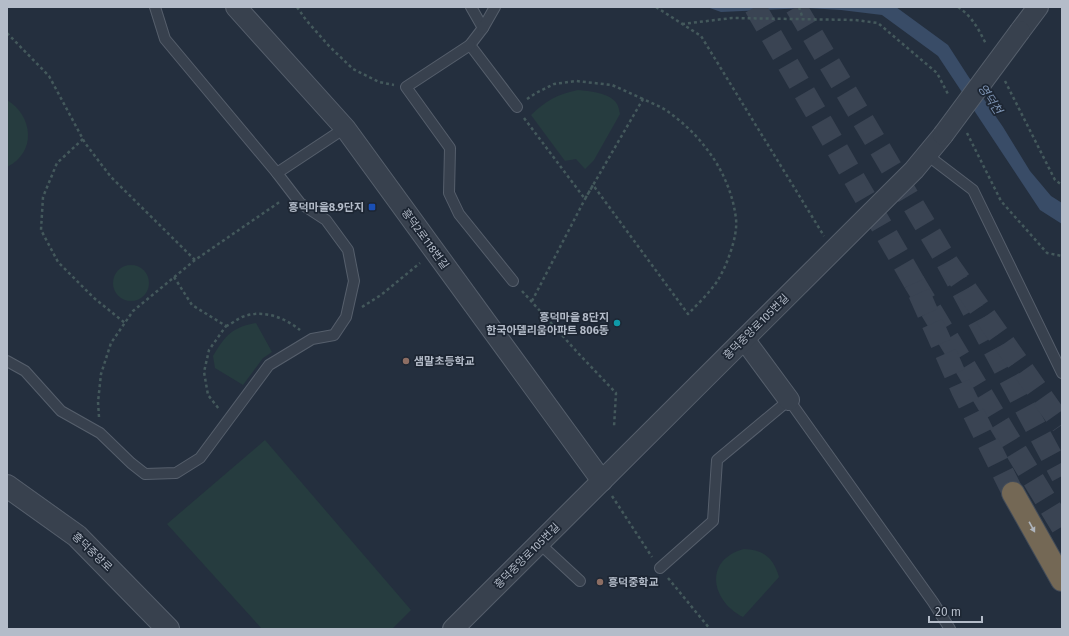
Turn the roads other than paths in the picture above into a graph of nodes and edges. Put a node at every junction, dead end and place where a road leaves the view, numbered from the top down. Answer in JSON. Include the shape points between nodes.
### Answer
{"nodes":[{"id":1,"x":155,"y":7,"type":"edge"},
{"id":2,"x":236,"y":7,"type":"edge"},
{"id":3,"x":496,"y":7,"type":"edge"},
{"id":4,"x":1038,"y":7,"type":"edge"},
{"id":5,"x":471,"y":8,"type":"edge"},
{"id":6,"x":483,"y":28,"type":"junction"},
{"id":7,"x":470,"y":45,"type":"junction"},
{"id":8,"x":516,"y":107,"type":"road end"},
{"id":9,"x":345,"y":128,"type":"junction"},
{"id":10,"x":927,"y":155,"type":"junction"},
{"id":11,"x":277,"y":173,"type":"junction"},
{"id":12,"x":513,"y":281,"type":"road end"},
{"id":13,"x":744,"y":339,"type":"junction"},
{"id":14,"x":7,"y":361,"type":"edge"},
{"id":15,"x":1062,"y":374,"type":"edge"},
{"id":16,"x":789,"y":400,"type":"junction"},
{"id":17,"x":602,"y":481,"type":"junction"},
{"id":18,"x":7,"y":486,"type":"edge"},
{"id":19,"x":1013,"y":493,"type":"tunnel mouth"},
{"id":20,"x":539,"y":543,"type":"junction"},
{"id":21,"x":660,"y":568,"type":"dead end"},
{"id":22,"x":1062,"y":580,"type":"edge"},
{"id":23,"x":580,"y":581,"type":"dead end"},
{"id":24,"x":168,"y":629,"type":"edge"},
{"id":25,"x":453,"y":629,"type":"edge"},
{"id":26,"x":950,"y":629,"type":"edge"}],
"edges":[{"from":1,"to":11,"type":"lane","via":[[165,39]]},
{"from":2,"to":9,"type":"street","name":"흥덕2로118번길"},
{"from":3,"to":6,"type":"lane"},
{"from":4,"to":10,"type":"street","name":"흥덕중앙로105번길","bridge":true},
{"from":5,"to":6,"type":"lane"},
{"from":6,"to":7,"type":"lane"},
{"from":7,"to":8,"type":"lane"},
{"from":7,"to":12,"type":"lane","via":[[406,87],[450,148],[449,193],[459,214]]},
{"from":9,"to":11,"type":"lane"},
{"from":9,"to":17,"type":"street","name":"흥덕2로118번길"},
{"from":10,"to":13,"type":"street","name":"흥덕중앙로105번길"},
{"from":10,"to":15,"type":"lane","via":[[973,190]]},
{"from":11,"to":14,"type":"lane","via":[[300,203],[326,220],[348,250],[354,281],[346,316],[334,335],[312,339],[269,365],[200,458],[176,473],[145,474],[100,433],[61,410],[25,371]]},
{"from":13,"to":16,"type":"street"},
{"from":13,"to":17,"type":"street","name":"흥덕중앙로105번길"},
{"from":16,"to":21,"type":"lane","via":[[717,460],[713,521]]},
{"from":16,"to":26,"type":"lane"},
{"from":17,"to":20,"type":"street","name":"흥덕중앙로105번길"},
{"from":18,"to":24,"type":"street","name":"흥덕중앙로","via":[[77,536]]},
{"from":19,"to":22,"type":"highway","one_way":true},
{"from":20,"to":23,"type":"lane"},
{"from":20,"to":25,"type":"street","name":"흥덕중앙로105번길"}]}
